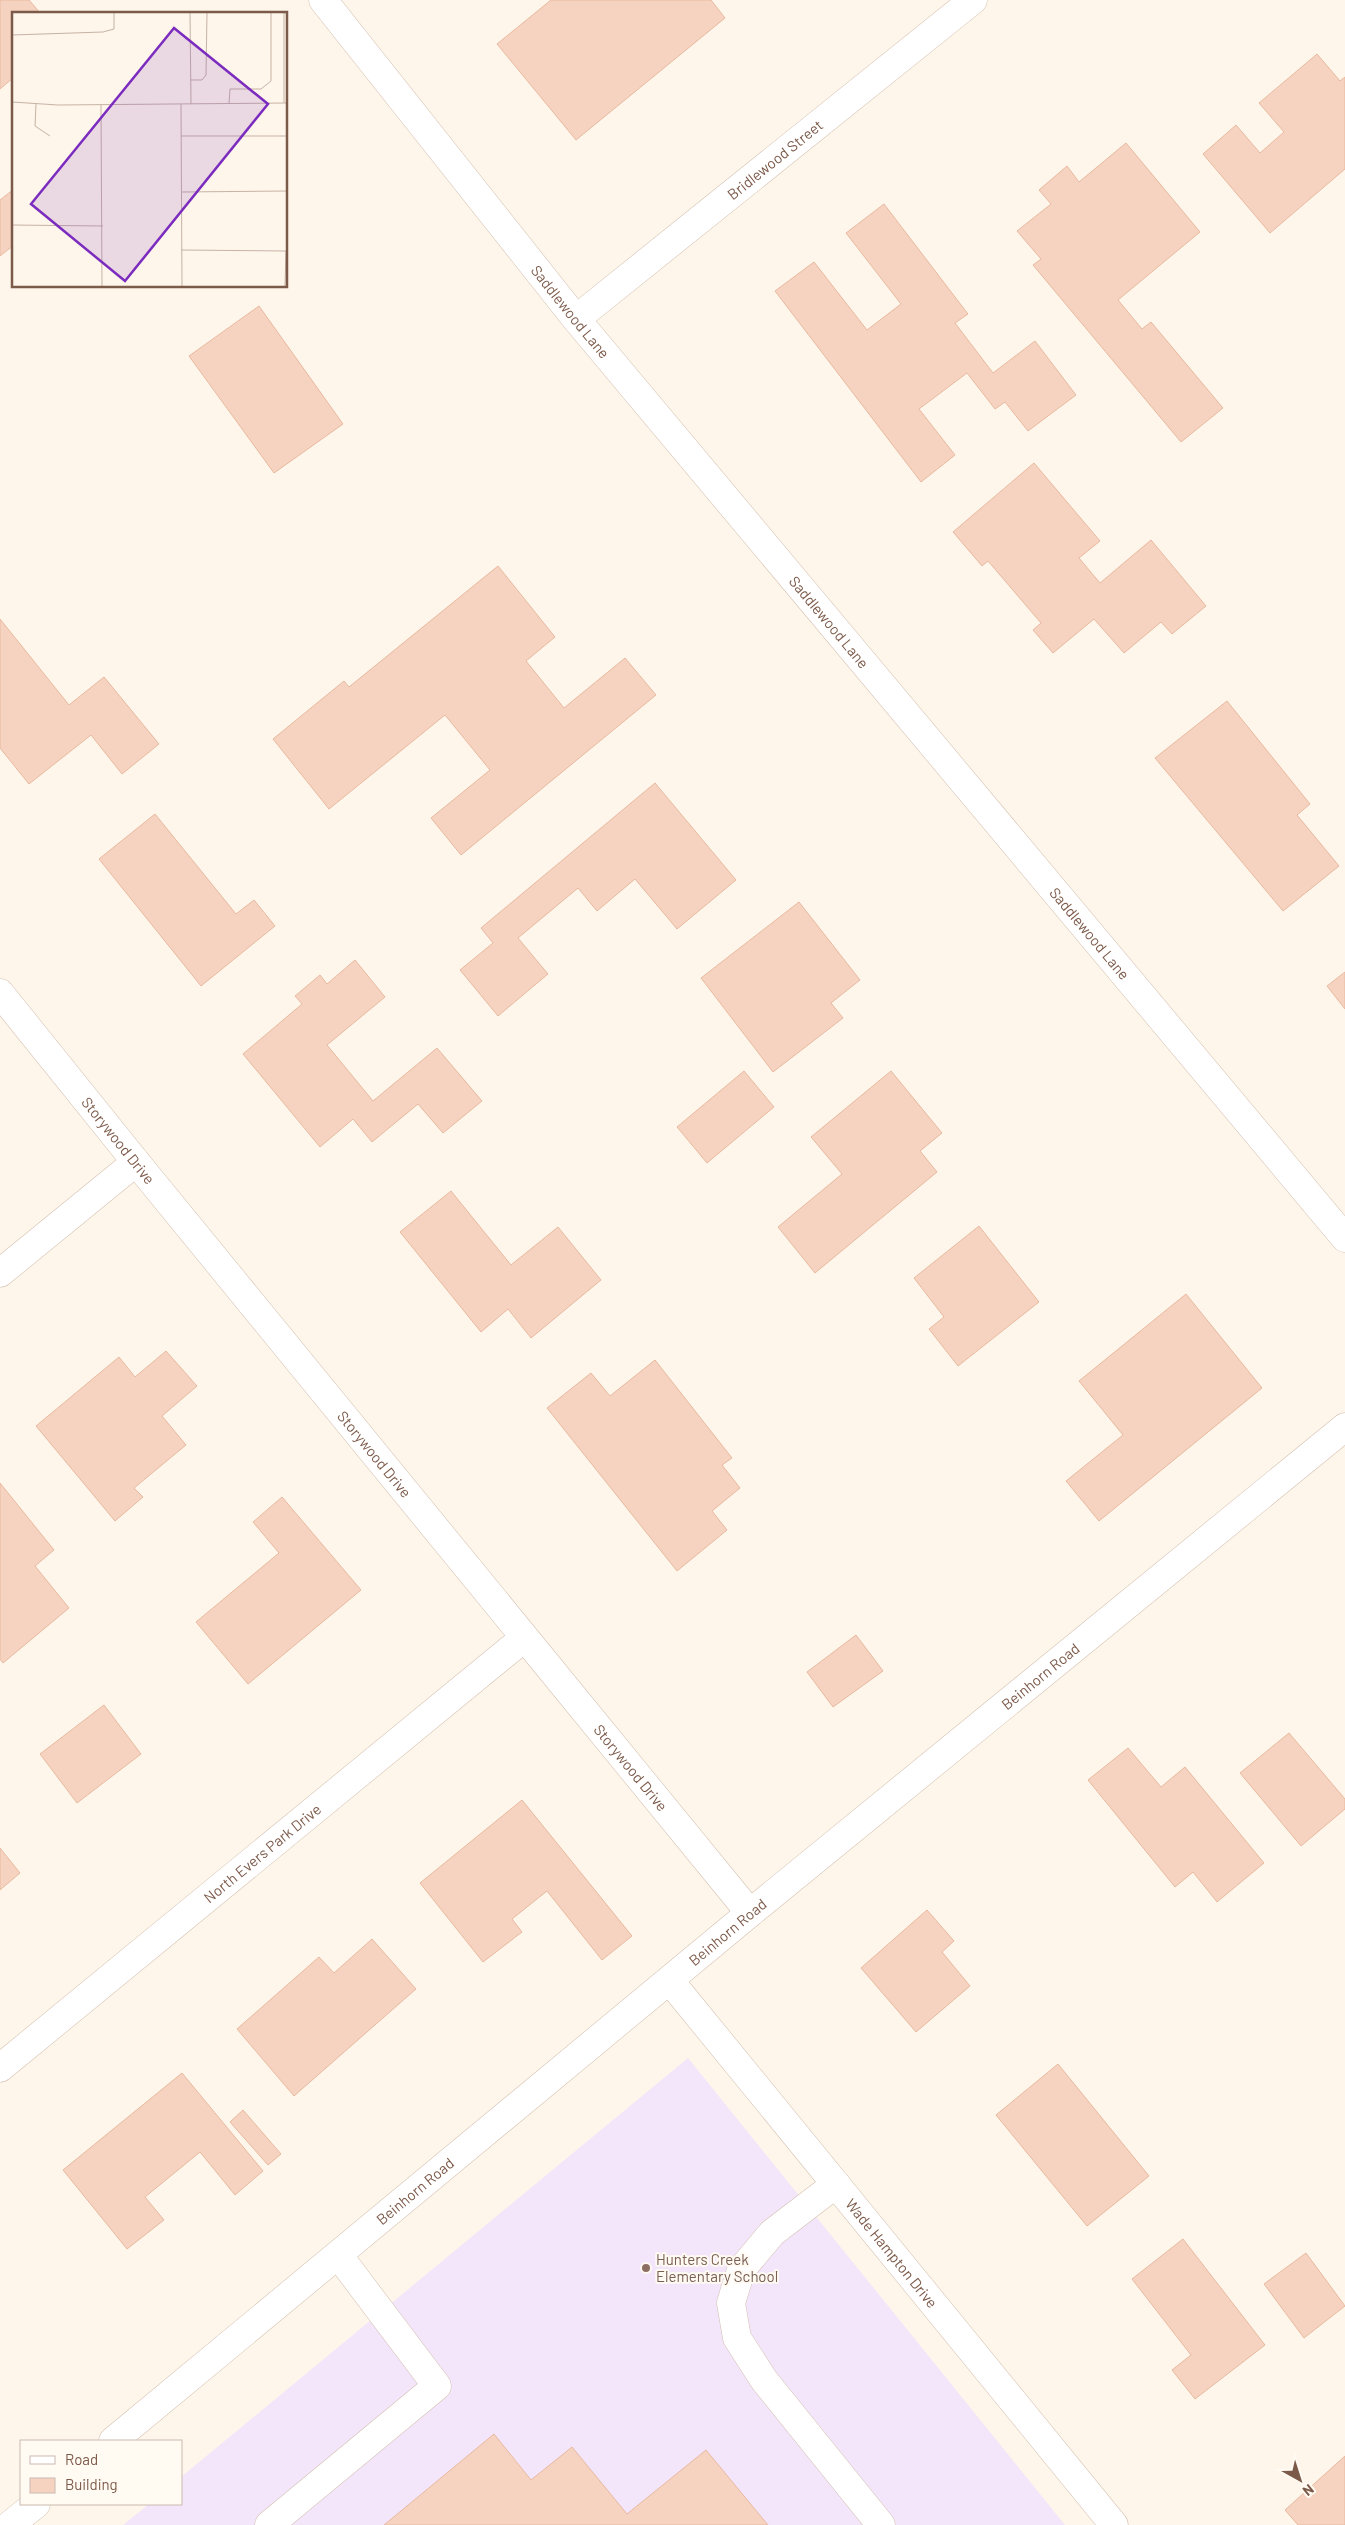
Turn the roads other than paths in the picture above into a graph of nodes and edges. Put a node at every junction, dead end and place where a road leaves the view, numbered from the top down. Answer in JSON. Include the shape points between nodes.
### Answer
{"nodes":[{"id":1,"x":323,"y":0,"type":"edge"},
{"id":2,"x":973,"y":0,"type":"edge"},
{"id":3,"x":576,"y":319,"type":"junction"},
{"id":4,"x":0,"y":993,"type":"edge"},
{"id":5,"x":136,"y":1162,"type":"junction"},
{"id":6,"x":1345,"y":1238,"type":"edge"},
{"id":7,"x":0,"y":1273,"type":"edge"},
{"id":8,"x":1345,"y":1427,"type":"edge"},
{"id":9,"x":524,"y":1638,"type":"junction"},
{"id":10,"x":750,"y":1914,"type":"junction"},
{"id":11,"x":670,"y":1981,"type":"junction"},
{"id":12,"x":0,"y":2068,"type":"edge"},
{"id":13,"x":836,"y":2184,"type":"junction"},
{"id":14,"x":339,"y":2256,"type":"junction"},
{"id":15,"x":113,"y":2440,"type":"edge"},
{"id":16,"x":35,"y":2505,"type":"edge"},
{"id":17,"x":10,"y":2525,"type":"edge"},
{"id":18,"x":270,"y":2525,"type":"edge"},
{"id":19,"x":881,"y":2525,"type":"edge"},
{"id":20,"x":1114,"y":2525,"type":"edge"}],
"edges":[{"from":1,"to":3,"type":"street","name":"Saddlewood Lane"},
{"from":2,"to":3,"type":"street","name":"Bridlewood Street"},
{"from":3,"to":6,"type":"street","name":"Saddlewood Lane"},
{"from":4,"to":5,"type":"street","name":"Storywood Drive"},
{"from":5,"to":7,"type":"street"},
{"from":5,"to":9,"type":"street","name":"Storywood Drive"},
{"from":8,"to":10,"type":"street","name":"Beinhorn Road"},
{"from":9,"to":10,"type":"street","name":"Storywood Drive"},
{"from":9,"to":12,"type":"street","name":"North Evers Park Drive"},
{"from":10,"to":11,"type":"street","name":"Beinhorn Road"},
{"from":11,"to":13,"type":"street","name":"Wade Hampton Drive"},
{"from":11,"to":14,"type":"street","name":"Beinhorn Road"},
{"from":13,"to":19,"type":"street","via":[[772,2233],[741,2270],[731,2303],[737,2338],[764,2380]]},
{"from":13,"to":20,"type":"street","name":"Wade Hampton Drive"},
{"from":14,"to":15,"type":"street","name":"Beinhorn Road"},
{"from":14,"to":18,"type":"street","via":[[437,2386]]},
{"from":16,"to":17,"type":"street"}]}
